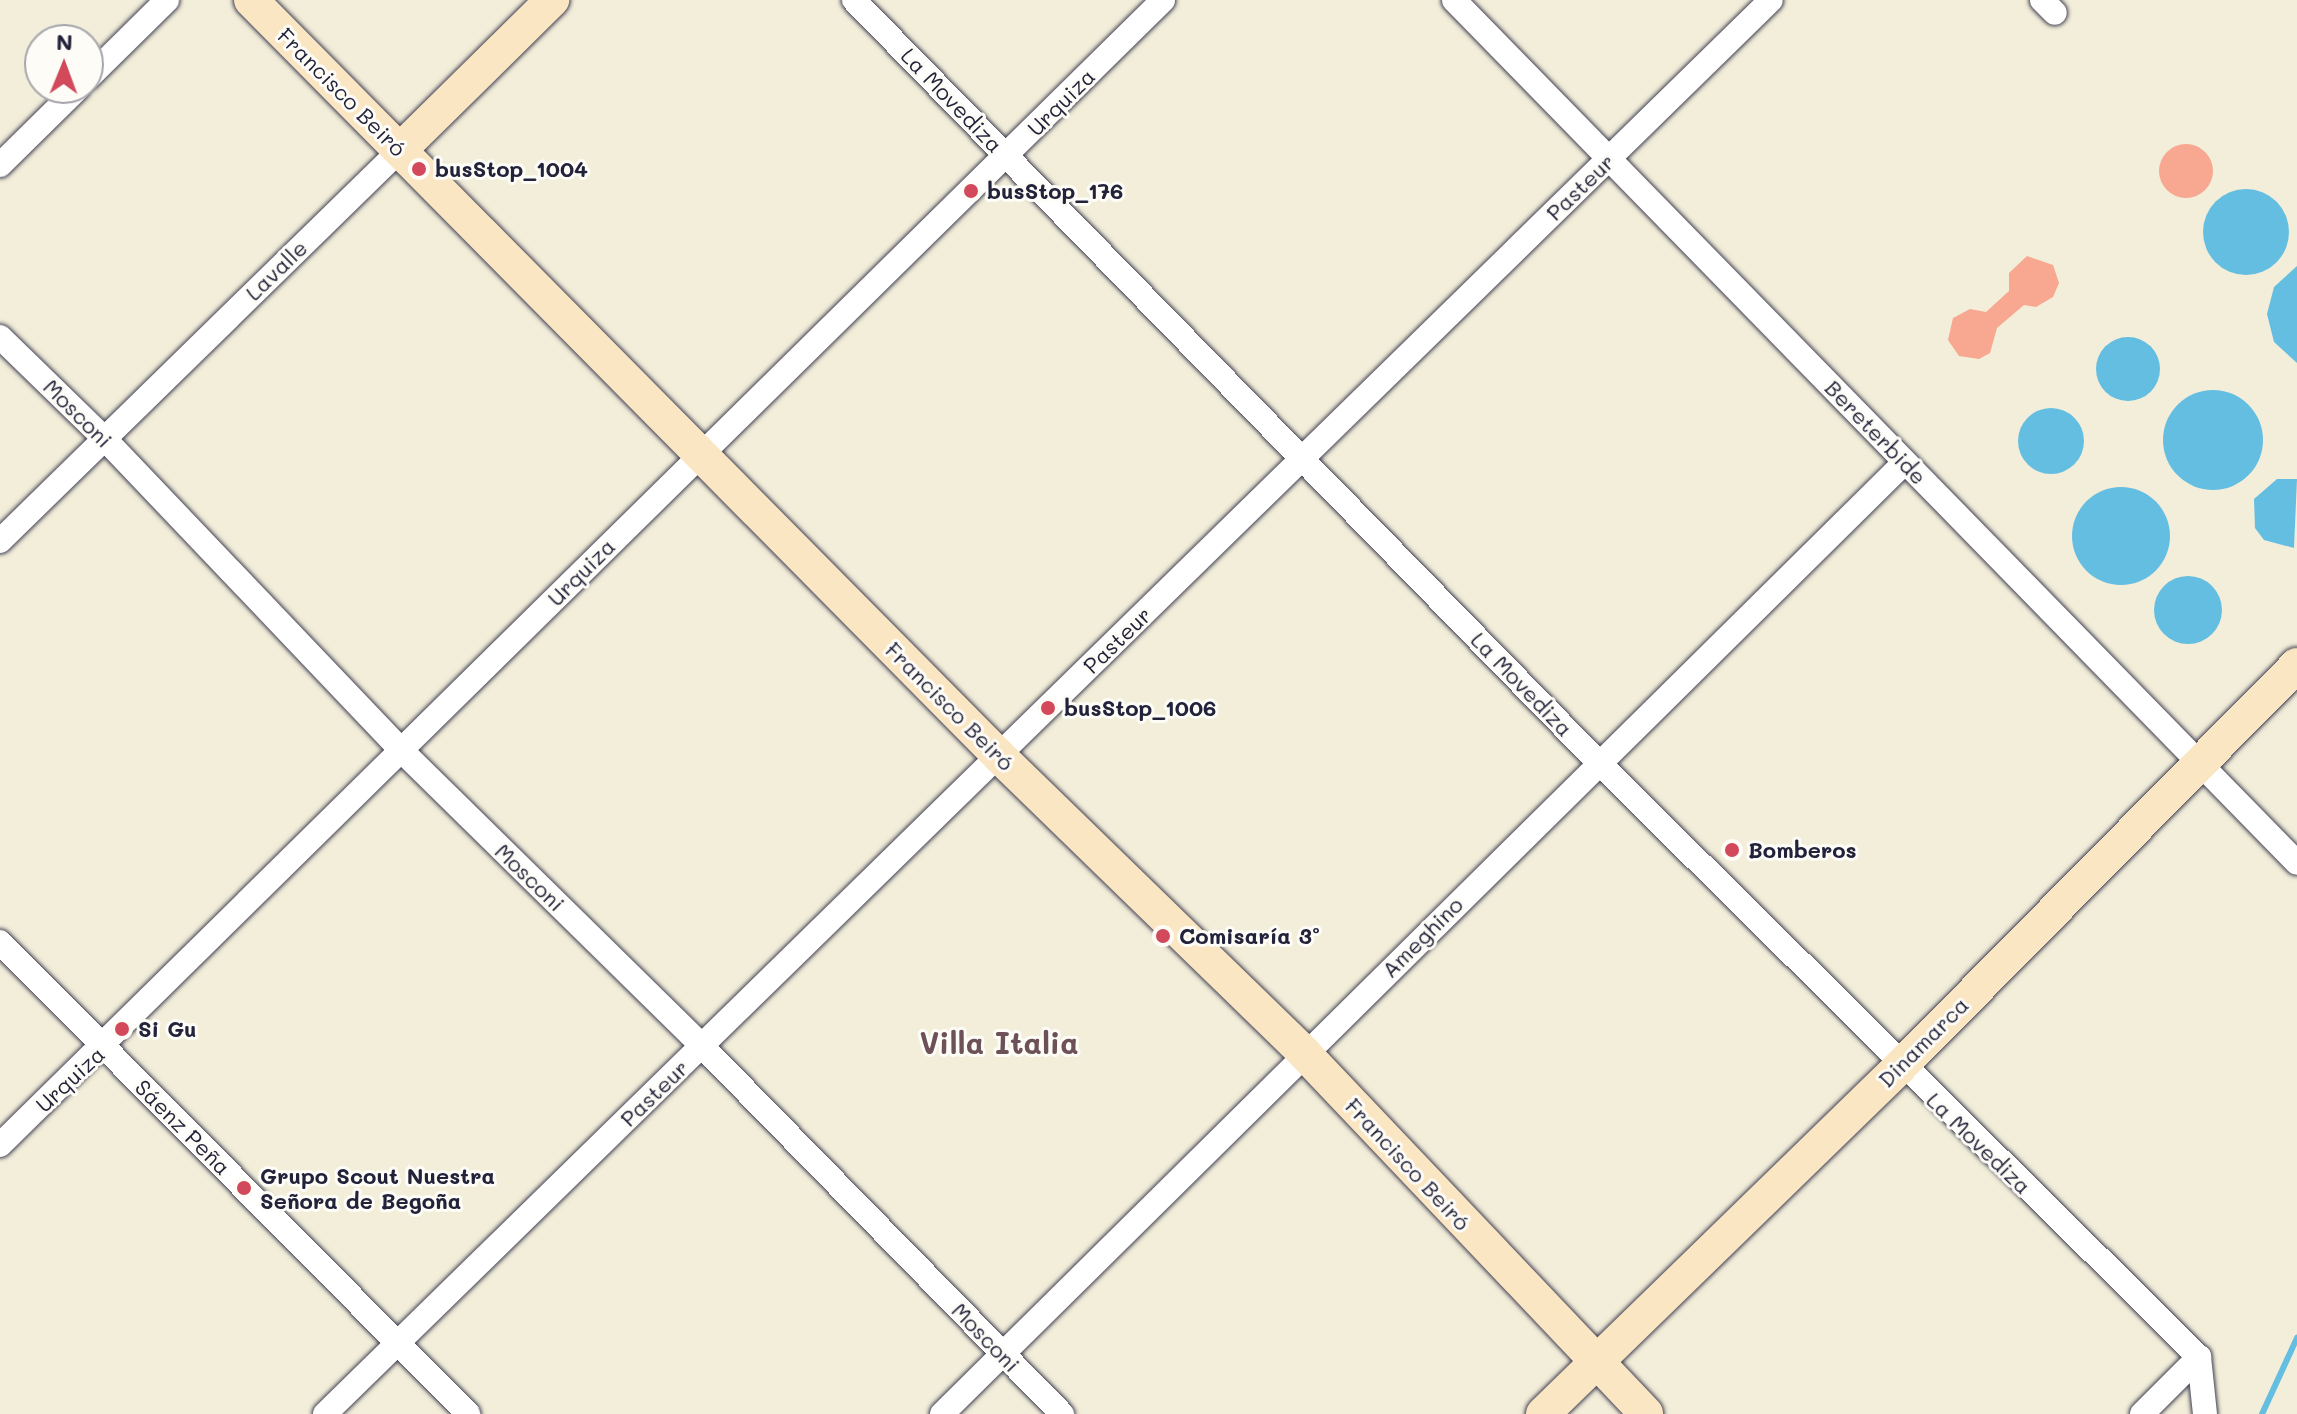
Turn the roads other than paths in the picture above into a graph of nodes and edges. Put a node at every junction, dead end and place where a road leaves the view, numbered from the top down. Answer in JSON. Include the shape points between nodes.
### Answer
{"nodes":[{"id":1,"x":167,"y":0,"type":"edge"},
{"id":2,"x":251,"y":0,"type":"edge"},
{"id":3,"x":552,"y":0,"type":"edge"},
{"id":4,"x":854,"y":0,"type":"edge"},
{"id":5,"x":1163,"y":0,"type":"edge"},
{"id":6,"x":1454,"y":0,"type":"edge"},
{"id":7,"x":1771,"y":0,"type":"edge"},
{"id":8,"x":104,"y":62,"type":"edge"},
{"id":9,"x":62,"y":104,"type":"edge"},
{"id":10,"x":400,"y":150,"type":"junction"},
{"id":11,"x":1007,"y":156,"type":"junction"},
{"id":12,"x":1609,"y":158,"type":"junction"},
{"id":13,"x":0,"y":165,"type":"edge"},
{"id":14,"x":0,"y":337,"type":"edge"},
{"id":15,"x":103,"y":437,"type":"junction"},
{"id":16,"x":701,"y":453,"type":"junction"},
{"id":17,"x":1303,"y":458,"type":"junction"},
{"id":18,"x":1905,"y":462,"type":"junction"},
{"id":19,"x":0,"y":541,"type":"edge"},
{"id":20,"x":2297,"y":665,"type":"edge"},
{"id":21,"x":400,"y":749,"type":"junction"},
{"id":22,"x":999,"y":756,"type":"junction"},
{"id":23,"x":2201,"y":759,"type":"junction"},
{"id":24,"x":1599,"y":763,"type":"junction"},
{"id":25,"x":2297,"y":863,"type":"edge"},
{"id":26,"x":0,"y":942,"type":"edge"},
{"id":27,"x":702,"y":1046,"type":"junction"},
{"id":28,"x":104,"y":1047,"type":"junction"},
{"id":29,"x":1304,"y":1053,"type":"junction"},
{"id":30,"x":1900,"y":1067,"type":"junction"},
{"id":31,"x":0,"y":1145,"type":"edge"},
{"id":32,"x":398,"y":1343,"type":"junction"},
{"id":33,"x":1003,"y":1355,"type":"junction"},
{"id":34,"x":2199,"y":1357,"type":"junction"},
{"id":35,"x":1596,"y":1363,"type":"junction"},
{"id":36,"x":325,"y":1414,"type":"edge"},
{"id":37,"x":468,"y":1414,"type":"edge"},
{"id":38,"x":942,"y":1414,"type":"edge"},
{"id":39,"x":1062,"y":1414,"type":"edge"},
{"id":40,"x":1543,"y":1414,"type":"edge"},
{"id":41,"x":1646,"y":1414,"type":"edge"},
{"id":42,"x":2142,"y":1414,"type":"edge"},
{"id":43,"x":2205,"y":1414,"type":"edge"}],
"edges":[{"from":1,"to":8,"type":"street"},
{"from":2,"to":10,"type":"street","name":"Francisco Beiró"},
{"from":3,"to":10,"type":"street","name":"Lavalle"},
{"from":4,"to":11,"type":"street","name":"La Movediza"},
{"from":5,"to":11,"type":"street","name":"Urquiza"},
{"from":6,"to":12,"type":"street","name":"Bereterbide"},
{"from":7,"to":12,"type":"street","name":"Pasteur"},
{"from":9,"to":13,"type":"street"},
{"from":10,"to":15,"type":"street","name":"Lavalle"},
{"from":10,"to":16,"type":"street","name":"Francisco Beiró"},
{"from":11,"to":16,"type":"street","name":"Urquiza"},
{"from":11,"to":17,"type":"street","name":"La Movediza"},
{"from":12,"to":17,"type":"street","name":"Pasteur"},
{"from":12,"to":18,"type":"street","name":"Bereterbide"},
{"from":14,"to":15,"type":"street","name":"Mosconi"},
{"from":15,"to":19,"type":"street","name":"Lavalle"},
{"from":15,"to":21,"type":"street","name":"Mosconi"},
{"from":16,"to":21,"type":"street","name":"Urquiza"},
{"from":16,"to":22,"type":"street","name":"Francisco Beiró"},
{"from":17,"to":22,"type":"street","name":"Pasteur"},
{"from":17,"to":24,"type":"street","name":"La Movediza"},
{"from":18,"to":23,"type":"street","name":"Bereterbide"},
{"from":18,"to":24,"type":"street","name":"Ameghino"},
{"from":20,"to":23,"type":"street","name":"Dinamarca"},
{"from":21,"to":27,"type":"street","name":"Mosconi"},
{"from":21,"to":28,"type":"street","name":"Urquiza"},
{"from":22,"to":27,"type":"street","name":"Pasteur"},
{"from":22,"to":29,"type":"street","name":"Francisco Beiró"},
{"from":23,"to":25,"type":"street","name":"Bereterbide"},
{"from":23,"to":30,"type":"street","name":"Dinamarca"},
{"from":24,"to":29,"type":"street","name":"Ameghino"},
{"from":24,"to":30,"type":"street","name":"La Movediza"},
{"from":26,"to":28,"type":"street","name":"Sáenz Peña"},
{"from":27,"to":32,"type":"street","name":"Pasteur"},
{"from":27,"to":33,"type":"street","name":"Mosconi"},
{"from":28,"to":31,"type":"street","name":"Urquiza"},
{"from":28,"to":32,"type":"street","name":"Sáenz Peña"},
{"from":29,"to":33,"type":"street","name":"Ameghino"},
{"from":29,"to":35,"type":"street","name":"Francisco Beiró"},
{"from":30,"to":34,"type":"street","name":"La Movediza"},
{"from":30,"to":35,"type":"street","name":"Dinamarca"},
{"from":32,"to":36,"type":"street","name":"Pasteur"},
{"from":32,"to":37,"type":"street","name":"Sáenz Peña"},
{"from":33,"to":38,"type":"street","name":"Ameghino"},
{"from":33,"to":39,"type":"street","name":"Mosconi"},
{"from":34,"to":42,"type":"street"},
{"from":34,"to":43,"type":"street"},
{"from":35,"to":40,"type":"street","name":"Dinamarca"},
{"from":35,"to":41,"type":"street","name":"Francisco Beiró"}]}
